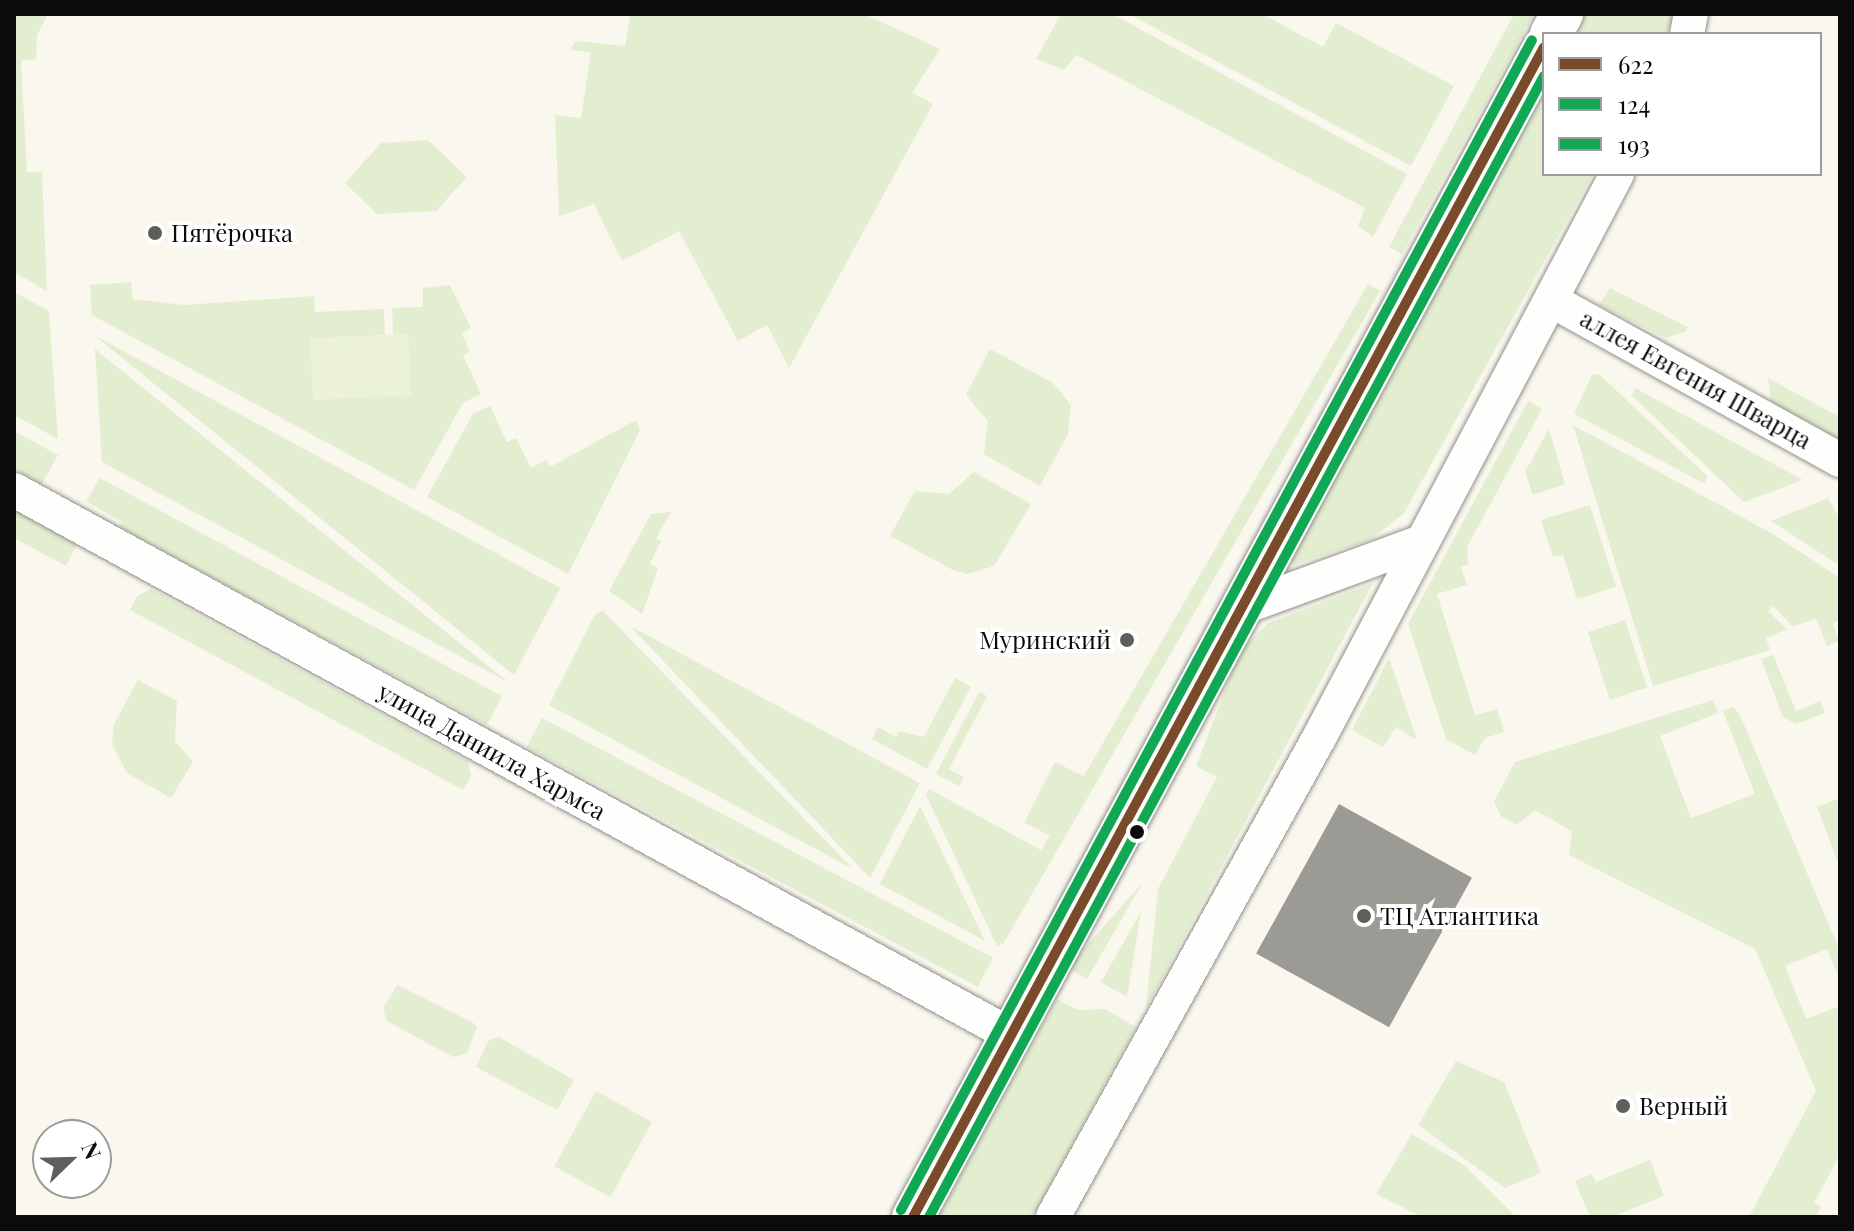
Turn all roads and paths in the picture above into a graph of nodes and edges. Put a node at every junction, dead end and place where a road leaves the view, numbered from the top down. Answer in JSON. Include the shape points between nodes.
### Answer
{"nodes":[{"id":1,"x":1562,"y":14,"type":"edge"},
{"id":2,"x":1552,"y":32,"type":"edge"},
{"id":3,"x":1542,"y":51,"type":"edge"},
{"id":4,"x":1616,"y":176,"type":"edge"},
{"id":5,"x":1551,"y":300,"type":"junction"},
{"id":6,"x":1840,"y":460,"type":"edge"},
{"id":7,"x":14,"y":490,"type":"edge"},
{"id":8,"x":1418,"y":543,"type":"junction"},
{"id":9,"x":1239,"y":609,"type":"junction"},
{"id":10,"x":1011,"y":1035,"type":"junction"},
{"id":11,"x":913,"y":1217,"type":"edge"},
{"id":12,"x":1053,"y":1217,"type":"edge"}],
"edges":[{"from":1,"to":2,"type":"street"},
{"from":3,"to":9,"type":"street"},
{"from":4,"to":5,"type":"street"},
{"from":5,"to":6,"type":"street","name":"аллея Евгения Шварца"},
{"from":5,"to":8,"type":"street"},
{"from":7,"to":10,"type":"street","name":"улица Даниила Хармса"},
{"from":8,"to":9,"type":"street"},
{"from":8,"to":12,"type":"street","via":[[1319,738]]},
{"from":9,"to":10,"type":"street"},
{"from":10,"to":11,"type":"street"}]}
